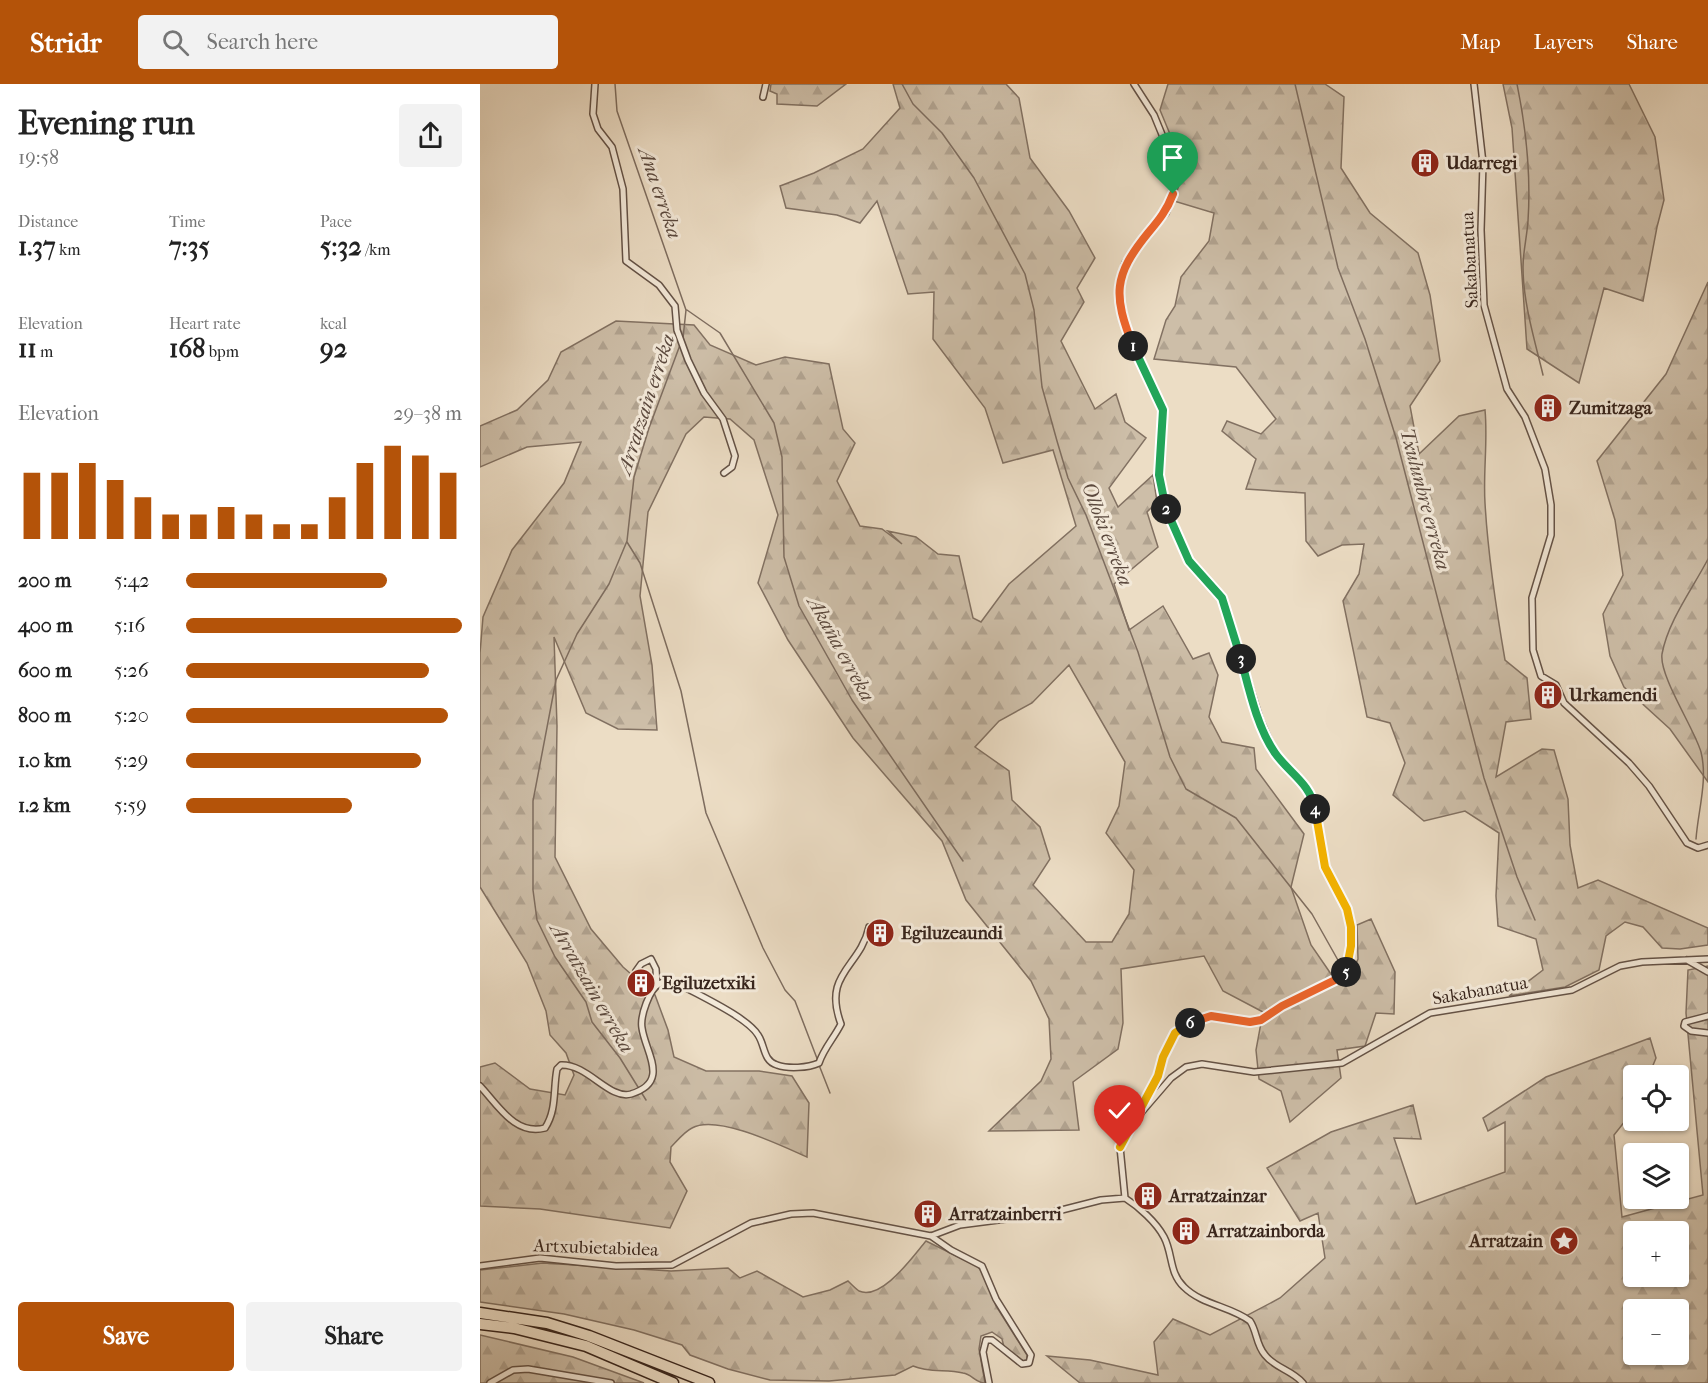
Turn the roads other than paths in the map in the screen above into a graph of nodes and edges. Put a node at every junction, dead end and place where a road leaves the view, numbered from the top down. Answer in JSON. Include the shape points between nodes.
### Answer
{"nodes":[{"id":1,"x":595,"y":84,"type":"edge"},
{"id":2,"x":766,"y":84,"type":"edge"},
{"id":3,"x":1134,"y":84,"type":"edge"},
{"id":4,"x":1474,"y":84,"type":"edge"},
{"id":5,"x":763,"y":98,"type":"dead end"},
{"id":6,"x":724,"y":473,"type":"dead end"},
{"id":7,"x":1708,"y":845,"type":"edge"},
{"id":8,"x":869,"y":927,"type":"dead end"},
{"id":9,"x":1708,"y":959,"type":"edge"},
{"id":10,"x":1687,"y":960,"type":"junction"},
{"id":11,"x":636,"y":971,"type":"dead end"},
{"id":12,"x":1708,"y":972,"type":"edge"},
{"id":13,"x":657,"y":985,"type":"junction"},
{"id":14,"x":1708,"y":1016,"type":"edge"},
{"id":15,"x":1708,"y":1033,"type":"edge"},
{"id":16,"x":480,"y":1086,"type":"edge"},
{"id":17,"x":1140,"y":1114,"type":"junction"},
{"id":18,"x":1125,"y":1198,"type":"junction"},
{"id":19,"x":931,"y":1236,"type":"junction"},
{"id":20,"x":480,"y":1266,"type":"edge"},
{"id":21,"x":480,"y":1313,"type":"edge"},
{"id":22,"x":480,"y":1324,"type":"edge"},
{"id":23,"x":490,"y":1383,"type":"edge"},
{"id":24,"x":611,"y":1383,"type":"edge"},
{"id":25,"x":673,"y":1383,"type":"edge"},
{"id":26,"x":709,"y":1383,"type":"edge"},
{"id":27,"x":989,"y":1383,"type":"edge"},
{"id":28,"x":1303,"y":1383,"type":"edge"}],
"edges":[{"from":1,"to":6,"type":"street","via":[[593,114],[598,129],[612,147],[623,189],[626,261],[659,285],[675,306],[683,345],[704,393],[723,419],[735,456],[732,467]]},
{"from":2,"to":5,"type":"street"},
{"from":3,"to":17,"type":"street","name":"Sakabanatua","via":[[1154,115],[1172,159],[1173,194],[1166,213],[1125,263],[1119,282],[1120,306],[1128,334],[1163,410],[1159,475],[1162,496],[1189,561],[1222,598],[1274,751],[1312,795],[1323,858],[1347,909],[1351,946],[1348,970],[1341,977],[1282,1006],[1272,1015],[1250,1022],[1211,1016],[1191,1022],[1175,1033]]},
{"from":4,"to":7,"type":"street","name":"Sakabanatua","via":[[1483,163],[1484,305],[1507,389],[1525,417],[1545,469],[1551,506],[1551,535],[1532,598],[1533,650],[1540,676],[1556,685],[1564,703],[1629,763],[1687,843],[1698,848]]},
{"from":8,"to":13,"type":"street","via":[[866,943],[839,978],[835,1007],[841,1024],[817,1064],[776,1065],[766,1058],[758,1034],[740,1019],[679,984]]},
{"from":9,"to":10,"type":"street","name":"Sakabanatua"},
{"from":10,"to":12,"type":"street"},
{"from":10,"to":17,"type":"street","name":"Sakabanatua","via":[[1620,966],[1572,990],[1430,1013],[1342,1064],[1254,1072],[1202,1064],[1186,1067],[1171,1078]]},
{"from":11,"to":13,"type":"street","via":[[651,959]]},
{"from":13,"to":16,"type":"street","via":[[641,1019],[653,1074],[639,1090],[628,1095],[616,1093],[585,1071],[561,1065],[557,1069],[549,1122],[537,1130],[517,1126]]},
{"from":14,"to":15,"type":"street","via":[[1690,1020],[1684,1026]]},
{"from":17,"to":18,"type":"street","name":"Sakabanatua","via":[[1120,1147]]},
{"from":18,"to":19,"type":"street","via":[[960,1225]]},
{"from":18,"to":28,"type":"street","via":[[1153,1222],[1164,1238],[1170,1265],[1183,1286],[1250,1321],[1267,1358],[1291,1371]]},
{"from":19,"to":20,"type":"street","name":"Artxubietabidea","via":[[813,1213],[791,1214],[752,1223],[672,1265],[616,1266],[540,1258]]},
{"from":19,"to":27,"type":"street","via":[[982,1266],[996,1299],[1031,1355],[1029,1364],[1022,1364],[992,1340],[986,1340],[983,1352]]},
{"from":21,"to":26,"type":"highway","via":[[547,1323]]},
{"from":22,"to":25,"type":"highway","via":[[586,1346]]},
{"from":23,"to":24,"type":"street","via":[[513,1370],[528,1369]]}]}
